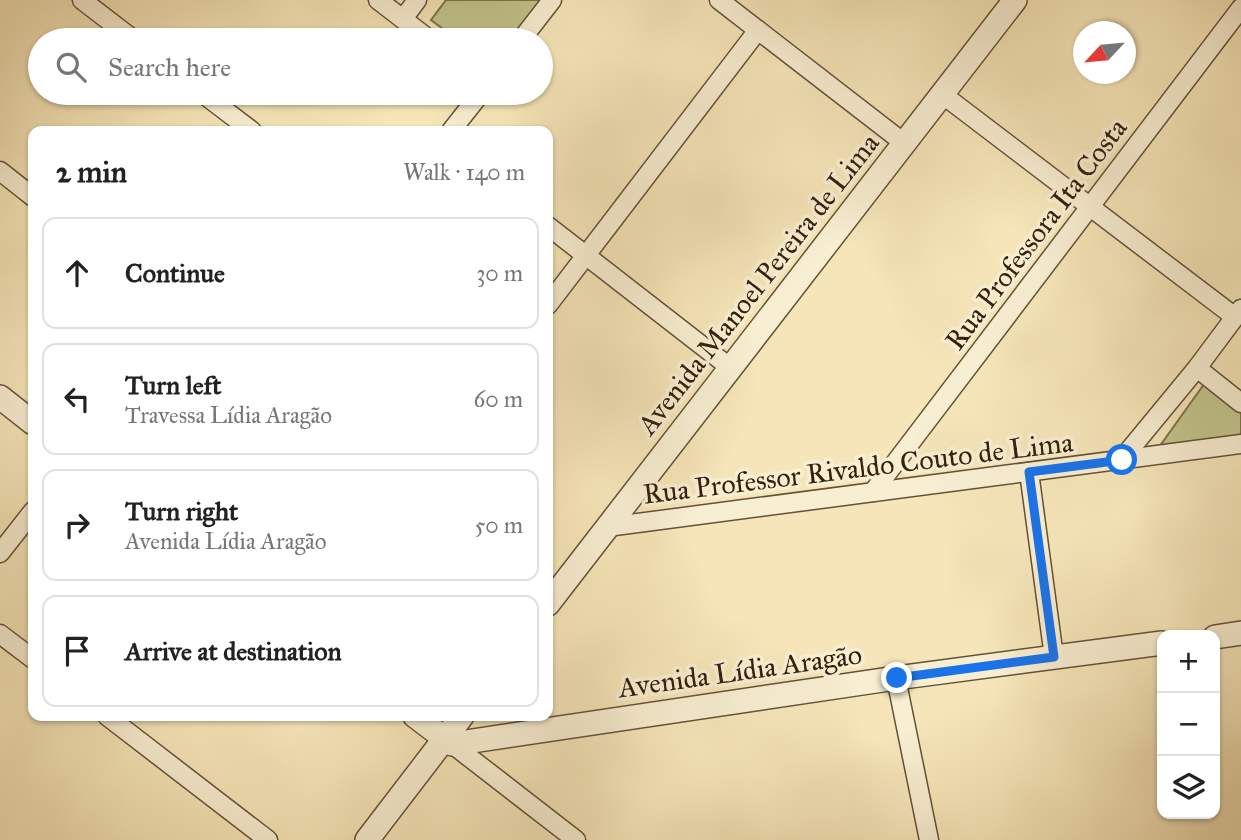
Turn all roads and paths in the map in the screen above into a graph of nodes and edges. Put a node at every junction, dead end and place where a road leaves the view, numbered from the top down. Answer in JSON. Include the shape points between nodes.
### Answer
{"nodes":[{"id":1,"x":82,"y":0,"type":"edge"},
{"id":2,"x":378,"y":0,"type":"edge"},
{"id":3,"x":417,"y":0,"type":"edge"},
{"id":4,"x":552,"y":0,"type":"edge"},
{"id":5,"x":719,"y":0,"type":"edge"},
{"id":6,"x":1015,"y":0,"type":"edge"},
{"id":7,"x":1241,"y":8,"type":"edge"},
{"id":8,"x":402,"y":19,"type":"junction"},
{"id":9,"x":118,"y":28,"type":"edge"},
{"id":10,"x":414,"y":28,"type":"edge"},
{"id":11,"x":530,"y":28,"type":"edge"},
{"id":12,"x":758,"y":30,"type":"junction"},
{"id":13,"x":942,"y":94,"type":"junction"},
{"id":14,"x":218,"y":105,"type":"edge"},
{"id":15,"x":472,"y":105,"type":"edge"},
{"id":16,"x":245,"y":126,"type":"edge"},
{"id":17,"x":455,"y":126,"type":"edge"},
{"id":18,"x":904,"y":143,"type":"junction"},
{"id":19,"x":0,"y":171,"type":"edge"},
{"id":20,"x":28,"y":193,"type":"edge"},
{"id":21,"x":1090,"y":206,"type":"junction"},
{"id":22,"x":553,"y":230,"type":"edge"},
{"id":23,"x":586,"y":255,"type":"junction"},
{"id":24,"x":553,"y":298,"type":"edge"},
{"id":25,"x":1238,"y":313,"type":"edge"},
{"id":26,"x":1197,"y":368,"type":"junction"},
{"id":27,"x":732,"y":369,"type":"junction"},
{"id":28,"x":0,"y":397,"type":"edge"},
{"id":29,"x":1241,"y":403,"type":"edge"},
{"id":30,"x":28,"y":419,"type":"edge"},
{"id":31,"x":1241,"y":444,"type":"edge"},
{"id":32,"x":1122,"y":460,"type":"junction"},
{"id":33,"x":1029,"y":472,"type":"junction"},
{"id":34,"x":873,"y":492,"type":"junction"},
{"id":35,"x":28,"y":517,"type":"edge"},
{"id":36,"x":607,"y":527,"type":"junction"},
{"id":37,"x":0,"y":552,"type":"edge"},
{"id":38,"x":553,"y":597,"type":"edge"},
{"id":39,"x":1241,"y":633,"type":"edge"},
{"id":40,"x":0,"y":634,"type":"edge"},
{"id":41,"x":1220,"y":636,"type":"edge"},
{"id":42,"x":1157,"y":644,"type":"edge"},
{"id":43,"x":28,"y":655,"type":"edge"},
{"id":44,"x":1054,"y":657,"type":"junction"},
{"id":45,"x":897,"y":678,"type":"junction"},
{"id":46,"x":113,"y":721,"type":"edge"},
{"id":47,"x":422,"y":721,"type":"edge"},
{"id":48,"x":459,"y":721,"type":"edge"},
{"id":49,"x":448,"y":741,"type":"junction"},
{"id":50,"x":268,"y":840,"type":"edge"},
{"id":51,"x":367,"y":840,"type":"edge"},
{"id":52,"x":576,"y":840,"type":"edge"},
{"id":53,"x":929,"y":840,"type":"edge"}],
"edges":[{"from":1,"to":9,"type":"street"},
{"from":2,"to":8,"type":"street"},
{"from":3,"to":8,"type":"street"},
{"from":4,"to":11,"type":"street"},
{"from":5,"to":12,"type":"street"},
{"from":6,"to":13,"type":"street","name":"Avenida Manoel Pereira de Lima"},
{"from":7,"to":21,"type":"street","name":"Rua Professora Ita Costa"},
{"from":8,"to":10,"type":"street"},
{"from":12,"to":18,"type":"street"},
{"from":12,"to":23,"type":"street"},
{"from":13,"to":18,"type":"street","name":"Avenida Manoel Pereira de Lima"},
{"from":13,"to":21,"type":"street"},
{"from":14,"to":16,"type":"street"},
{"from":15,"to":17,"type":"street"},
{"from":18,"to":27,"type":"street","name":"Avenida Manoel Pereira de Lima"},
{"from":19,"to":20,"type":"street"},
{"from":21,"to":25,"type":"street"},
{"from":21,"to":34,"type":"street","name":"Rua Professora Ita Costa"},
{"from":22,"to":23,"type":"street"},
{"from":23,"to":24,"type":"street"},
{"from":23,"to":27,"type":"street"},
{"from":25,"to":26,"type":"street"},
{"from":26,"to":29,"type":"street"},
{"from":26,"to":32,"type":"street"},
{"from":27,"to":36,"type":"street","name":"Avenida Manoel Pereira de Lima"},
{"from":28,"to":30,"type":"street"},
{"from":31,"to":32,"type":"street","name":"Rua Professor Rivaldo Couto de Lima"},
{"from":32,"to":33,"type":"street","name":"Rua Professor Rivaldo Couto de Lima"},
{"from":33,"to":34,"type":"street","name":"Rua Professor Rivaldo Couto de Lima"},
{"from":33,"to":44,"type":"street"},
{"from":34,"to":36,"type":"street","name":"Rua Professor Rivaldo Couto de Lima"},
{"from":35,"to":37,"type":"street"},
{"from":36,"to":38,"type":"street","name":"Avenida Manoel Pereira de Lima"},
{"from":39,"to":41,"type":"street"},
{"from":40,"to":43,"type":"street"},
{"from":42,"to":44,"type":"street","name":"Avenida Lídia Aragão"},
{"from":44,"to":45,"type":"street","name":"Avenida Lídia Aragão"},
{"from":45,"to":49,"type":"street","name":"Avenida Lídia Aragão"},
{"from":45,"to":53,"type":"street"},
{"from":46,"to":50,"type":"street"},
{"from":47,"to":49,"type":"street"},
{"from":48,"to":49,"type":"street"},
{"from":49,"to":51,"type":"street"},
{"from":49,"to":52,"type":"street"}]}
